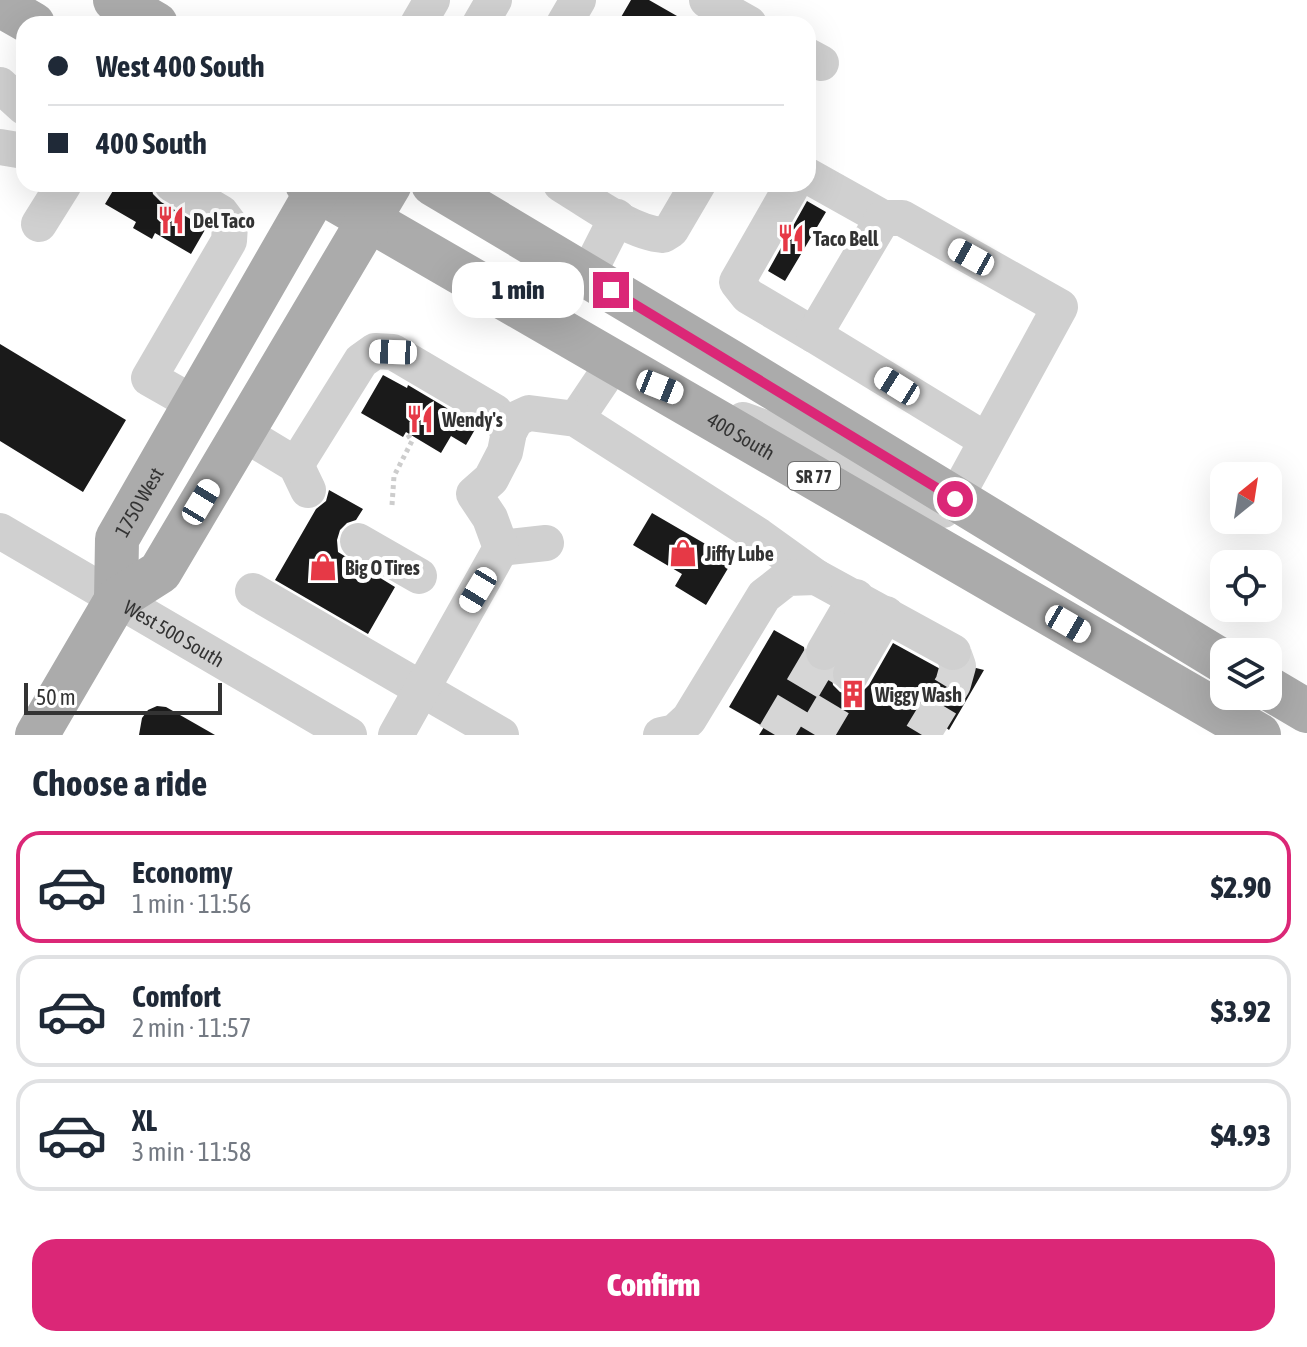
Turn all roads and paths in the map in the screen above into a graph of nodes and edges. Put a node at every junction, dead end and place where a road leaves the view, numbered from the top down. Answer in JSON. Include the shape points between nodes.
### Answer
{"nodes":[{"id":1,"x":115,"y":0,"type":"edge"},
{"id":2,"x":707,"y":0,"type":"edge"},
{"id":3,"x":0,"y":5,"type":"edge"},
{"id":4,"x":19,"y":16,"type":"edge"},
{"id":5,"x":142,"y":16,"type":"edge"},
{"id":6,"x":735,"y":16,"type":"edge"},
{"id":7,"x":0,"y":85,"type":"edge"},
{"id":8,"x":16,"y":100,"type":"edge"},
{"id":9,"x":816,"y":180,"type":"edge"},
{"id":10,"x":59,"y":192,"type":"edge"},
{"id":11,"x":186,"y":192,"type":"edge"},
{"id":12,"x":312,"y":192,"type":"edge"},
{"id":13,"x":341,"y":192,"type":"edge"},
{"id":14,"x":446,"y":192,"type":"edge"},
{"id":15,"x":575,"y":192,"type":"edge"},
{"id":16,"x":693,"y":192,"type":"edge"},
{"id":17,"x":788,"y":192,"type":"edge"},
{"id":18,"x":380,"y":201,"type":"edge"},
{"id":19,"x":617,"y":217,"type":"junction"},
{"id":20,"x":883,"y":218,"type":"junction"},
{"id":21,"x":39,"y":224,"type":"dead end"},
{"id":22,"x":587,"y":276,"type":"junction"},
{"id":23,"x":814,"y":335,"type":"junction"},
{"id":24,"x":615,"y":361,"type":"junction"},
{"id":25,"x":660,"y":387,"type":"junction"},
{"id":26,"x":193,"y":403,"type":"junction"},
{"id":27,"x":576,"y":419,"type":"junction"},
{"id":28,"x":406,"y":432,"type":"dead end"},
{"id":29,"x":509,"y":432,"type":"junction"},
{"id":30,"x":243,"y":433,"type":"junction"},
{"id":31,"x":986,"y":440,"type":"junction"},
{"id":32,"x":955,"y":499,"type":"junction"},
{"id":33,"x":392,"y":505,"type":"dead end"},
{"id":34,"x":0,"y":531,"type":"edge"},
{"id":35,"x":358,"y":541,"type":"dead end"},
{"id":36,"x":546,"y":543,"type":"dead end"},
{"id":37,"x":501,"y":548,"type":"junction"},
{"id":38,"x":419,"y":576,"type":"dead end"},
{"id":39,"x":816,"y":577,"type":"junction"},
{"id":40,"x":253,"y":591,"type":"dead end"},
{"id":41,"x":116,"y":600,"type":"junction"},
{"id":42,"x":871,"y":605,"type":"junction"},
{"id":43,"x":953,"y":652,"type":"dead end"},
{"id":44,"x":1210,"y":654,"type":"edge"},
{"id":45,"x":837,"y":664,"type":"tunnel mouth"},
{"id":46,"x":422,"y":688,"type":"junction"},
{"id":47,"x":1282,"y":696,"type":"edge"},
{"id":48,"x":1307,"y":711,"type":"edge"},
{"id":49,"x":37,"y":735,"type":"edge"},
{"id":50,"x":349,"y":735,"type":"edge"},
{"id":51,"x":396,"y":735,"type":"edge"},
{"id":52,"x":501,"y":735,"type":"edge"},
{"id":53,"x":661,"y":735,"type":"edge"},
{"id":54,"x":1259,"y":735,"type":"edge"}],
"edges":[{"from":1,"to":5,"type":"main road"},
{"from":2,"to":6,"type":"street"},
{"from":3,"to":4,"type":"main road"},
{"from":7,"to":8,"type":"street"},
{"from":9,"to":20,"type":"street"},
{"from":10,"to":21,"type":"street"},
{"from":11,"to":26,"type":"street","via":[[221,213],[230,225],[229,241],[149,378]]},
{"from":12,"to":26,"type":"main road","name":"1750 West"},
{"from":13,"to":18,"type":"main road","name":"400 South","number":"SR 77"},
{"from":14,"to":22,"type":"main road","number":"SR 77"},
{"from":15,"to":19,"type":"street"},
{"from":16,"to":19,"type":"street","via":[[663,235]]},
{"from":17,"to":23,"type":"street","via":[[737,282],[748,296]]},
{"from":18,"to":24,"type":"main road","name":"400 South","number":"SR 77"},
{"from":18,"to":30,"type":"main road"},
{"from":19,"to":22,"type":"street"},
{"from":20,"to":23,"type":"street"},
{"from":20,"to":31,"type":"street","via":[[902,218],[1060,307]]},
{"from":22,"to":32,"type":"main road","number":"SR 77"},
{"from":23,"to":31,"type":"street"},
{"from":24,"to":25,"type":"main road","name":"400 South","number":"SR 77"},
{"from":24,"to":27,"type":"street"},
{"from":25,"to":32,"type":"street","via":[[810,447],[922,508],[943,510]]},
{"from":25,"to":54,"type":"main road","name":"400 South","number":"SR 77"},
{"from":26,"to":41,"type":"main road","name":"1750 West","via":[[117,539]]},
{"from":27,"to":29,"type":"street","via":[[529,413],[516,419]]},
{"from":27,"to":39,"type":"street"},
{"from":28,"to":33,"type":"path","via":[[412,441],[394,476]]},
{"from":29,"to":30,"type":"street","via":[[495,412],[393,352],[375,351],[361,361],[327,416],[302,477]]},
{"from":29,"to":37,"type":"street","via":[[491,479],[474,494]]},
{"from":30,"to":41,"type":"main road","via":[[160,572]]},
{"from":31,"to":32,"type":"street"},
{"from":32,"to":44,"type":"main road","number":"SR 77"},
{"from":34,"to":41,"type":"street","name":"West 500 South"},
{"from":35,"to":38,"type":"street"},
{"from":36,"to":37,"type":"street"},
{"from":37,"to":46,"type":"street"},
{"from":39,"to":42,"type":"street"},
{"from":39,"to":53,"type":"street","via":[[787,578],[764,596],[689,719],[675,732]]},
{"from":40,"to":46,"type":"street"},
{"from":41,"to":49,"type":"main road"},
{"from":41,"to":50,"type":"street","name":"West 500 South"},
{"from":42,"to":43,"type":"street"},
{"from":42,"to":45,"type":"street"},
{"from":46,"to":51,"type":"street"},
{"from":46,"to":52,"type":"street"},
{"from":47,"to":48,"type":"main road"}]}
